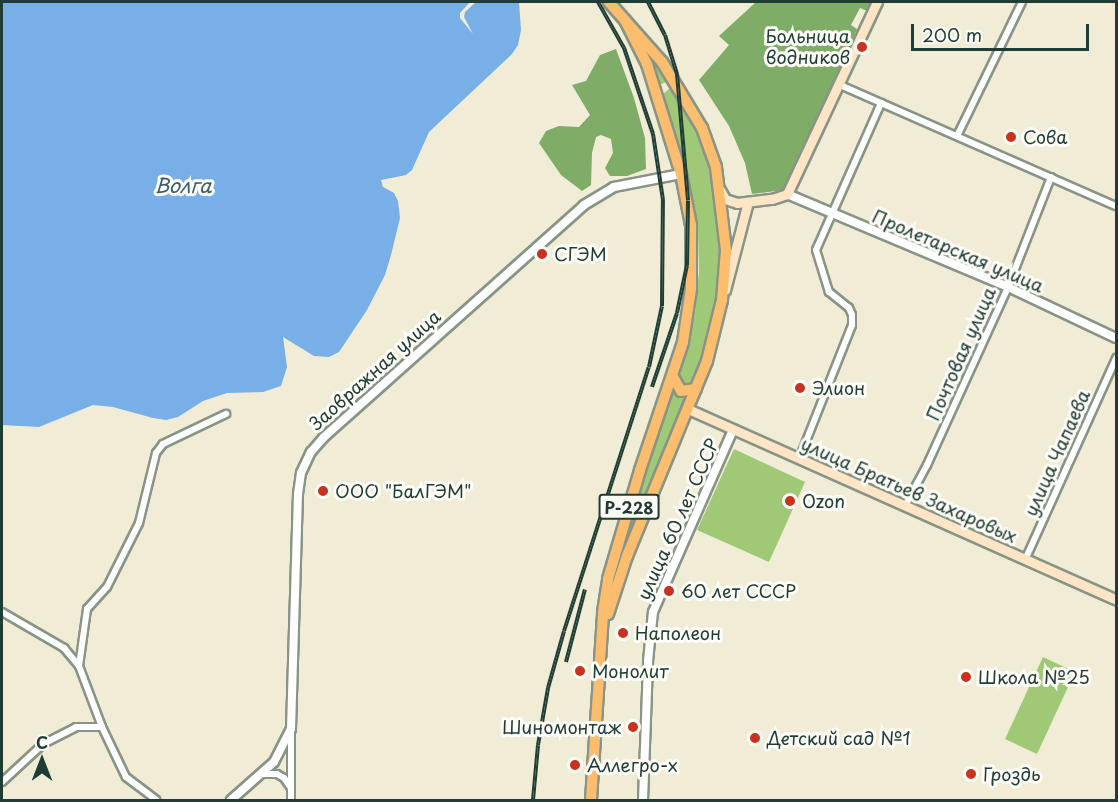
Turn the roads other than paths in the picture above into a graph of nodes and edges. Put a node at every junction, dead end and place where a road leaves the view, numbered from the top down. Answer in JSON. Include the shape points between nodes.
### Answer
{"nodes":[{"id":1,"x":609,"y":2,"type":"edge"},
{"id":2,"x":877,"y":2,"type":"edge"},
{"id":3,"x":1022,"y":2,"type":"edge"},
{"id":4,"x":625,"y":20,"type":"junction"},
{"id":5,"x":840,"y":85,"type":"junction"},
{"id":6,"x":678,"y":88,"type":"junction"},
{"id":7,"x":659,"y":98,"type":"junction"},
{"id":8,"x":881,"y":103,"type":"junction"},
{"id":9,"x":957,"y":136,"type":"junction"},
{"id":10,"x":681,"y":174,"type":"junction"},
{"id":11,"x":1051,"y":177,"type":"junction"},
{"id":12,"x":720,"y":190,"type":"junction"},
{"id":13,"x":788,"y":194,"type":"junction"},
{"id":14,"x":748,"y":202,"type":"junction"},
{"id":15,"x":1116,"y":206,"type":"edge"},
{"id":16,"x":832,"y":213,"type":"junction"},
{"id":17,"x":1008,"y":287,"type":"junction"},
{"id":18,"x":722,"y":300,"type":"junction"},
{"id":19,"x":1116,"y":338,"type":"edge"},
{"id":20,"x":1116,"y":358,"type":"edge"},
{"id":21,"x":673,"y":377,"type":"junction"},
{"id":22,"x":696,"y":389,"type":"junction"},
{"id":23,"x":688,"y":409,"type":"junction"},
{"id":24,"x":226,"y":414,"type":"dead end"},
{"id":25,"x":733,"y":430,"type":"junction"},
{"id":26,"x":799,"y":459,"type":"junction"},
{"id":27,"x":905,"y":506,"type":"junction"},
{"id":28,"x":1025,"y":560,"type":"junction"},
{"id":29,"x":1116,"y":600,"type":"edge"},
{"id":30,"x":2,"y":612,"type":"edge"},
{"id":31,"x":601,"y":640,"type":"junction"},
{"id":32,"x":79,"y":666,"type":"junction"},
{"id":33,"x":102,"y":728,"type":"junction"},
{"id":34,"x":291,"y":729,"type":"junction"},
{"id":35,"x":262,"y":774,"type":"junction"},
{"id":36,"x":2,"y":782,"type":"edge"},
{"id":37,"x":291,"y":789,"type":"junction"},
{"id":38,"x":156,"y":801,"type":"edge"},
{"id":39,"x":231,"y":801,"type":"edge"},
{"id":40,"x":291,"y":801,"type":"edge"},
{"id":41,"x":591,"y":801,"type":"edge"},
{"id":42,"x":643,"y":801,"type":"edge"}],
"edges":[{"from":1,"to":4,"type":"highway","number":"Р-228"},
{"from":2,"to":5,"type":"main road"},
{"from":3,"to":9,"type":"street"},
{"from":4,"to":6,"type":"highway","number":"Р-228","via":[[662,62]]},
{"from":4,"to":7,"type":"highway","number":"Р-228"},
{"from":5,"to":8,"type":"street"},
{"from":5,"to":13,"type":"main road"},
{"from":6,"to":7,"type":"highway","via":[[666,86]]},
{"from":6,"to":12,"type":"highway","number":"Р-228","via":[[708,143]]},
{"from":7,"to":10,"type":"highway","number":"Р-228"},
{"from":8,"to":9,"type":"street"},
{"from":8,"to":16,"type":"street"},
{"from":9,"to":11,"type":"street"},
{"from":10,"to":21,"type":"highway","number":"Р-228","via":[[691,225],[691,288]]},
{"from":10,"to":34,"type":"street","name":"Заовражная улица","via":[[615,187],[584,204],[324,436],[311,452],[301,472],[298,494]]},
{"from":11,"to":15,"type":"street"},
{"from":11,"to":17,"type":"street","name":"Почтовая улица"},
{"from":12,"to":14,"type":"main road","via":[[728,201]]},
{"from":12,"to":18,"type":"highway","number":"Р-228","via":[[726,250]]},
{"from":13,"to":14,"type":"main road"},
{"from":13,"to":16,"type":"street","name":"Пролетарская улица"},
{"from":14,"to":18,"type":"main road"},
{"from":16,"to":17,"type":"street","name":"Пролетарская улица"},
{"from":16,"to":26,"type":"street","via":[[816,253],[829,292],[849,308],[852,325]]},
{"from":17,"to":19,"type":"street","name":"Пролетарская улица"},
{"from":17,"to":27,"type":"street","name":"Почтовая улица"},
{"from":18,"to":22,"type":"highway","number":"Р-228"},
{"from":20,"to":28,"type":"street","name":"улица Чапаева"},
{"from":21,"to":22,"type":"highway","via":[[681,391]]},
{"from":21,"to":31,"type":"highway","number":"Р-228","via":[[615,552]]},
{"from":22,"to":23,"type":"highway","number":"Р-228"},
{"from":23,"to":25,"type":"main road","name":"улица Братьев Захаровых"},
{"from":23,"to":31,"type":"highway","number":"Р-228","via":[[627,556]]},
{"from":24,"to":32,"type":"street","via":[[163,444],[156,453],[139,523],[107,587],[87,609]]},
{"from":25,"to":26,"type":"main road","name":"улица Братьев Захаровых"},
{"from":25,"to":42,"type":"street","name":"улица 60 лет СССР","via":[[653,612]]},
{"from":26,"to":27,"type":"main road","name":"улица Братьев Захаровых"},
{"from":27,"to":28,"type":"main road","name":"улица Братьев Захаровых"},
{"from":28,"to":29,"type":"main road","name":"улица Братьев Захаровых"},
{"from":30,"to":32,"type":"street","via":[[64,648]]},
{"from":31,"to":41,"type":"highway","number":"Р-228"},
{"from":32,"to":33,"type":"street"},
{"from":33,"to":36,"type":"street","via":[[76,727],[43,744]]},
{"from":33,"to":38,"type":"street","via":[[126,777]]},
{"from":34,"to":35,"type":"street","name":"Заовражная улица","via":[[282,752]]},
{"from":34,"to":37,"type":"street"},
{"from":35,"to":37,"type":"street","via":[[277,774]]},
{"from":35,"to":39,"type":"street","name":"Заовражная улица"},
{"from":37,"to":40,"type":"street"}]}
